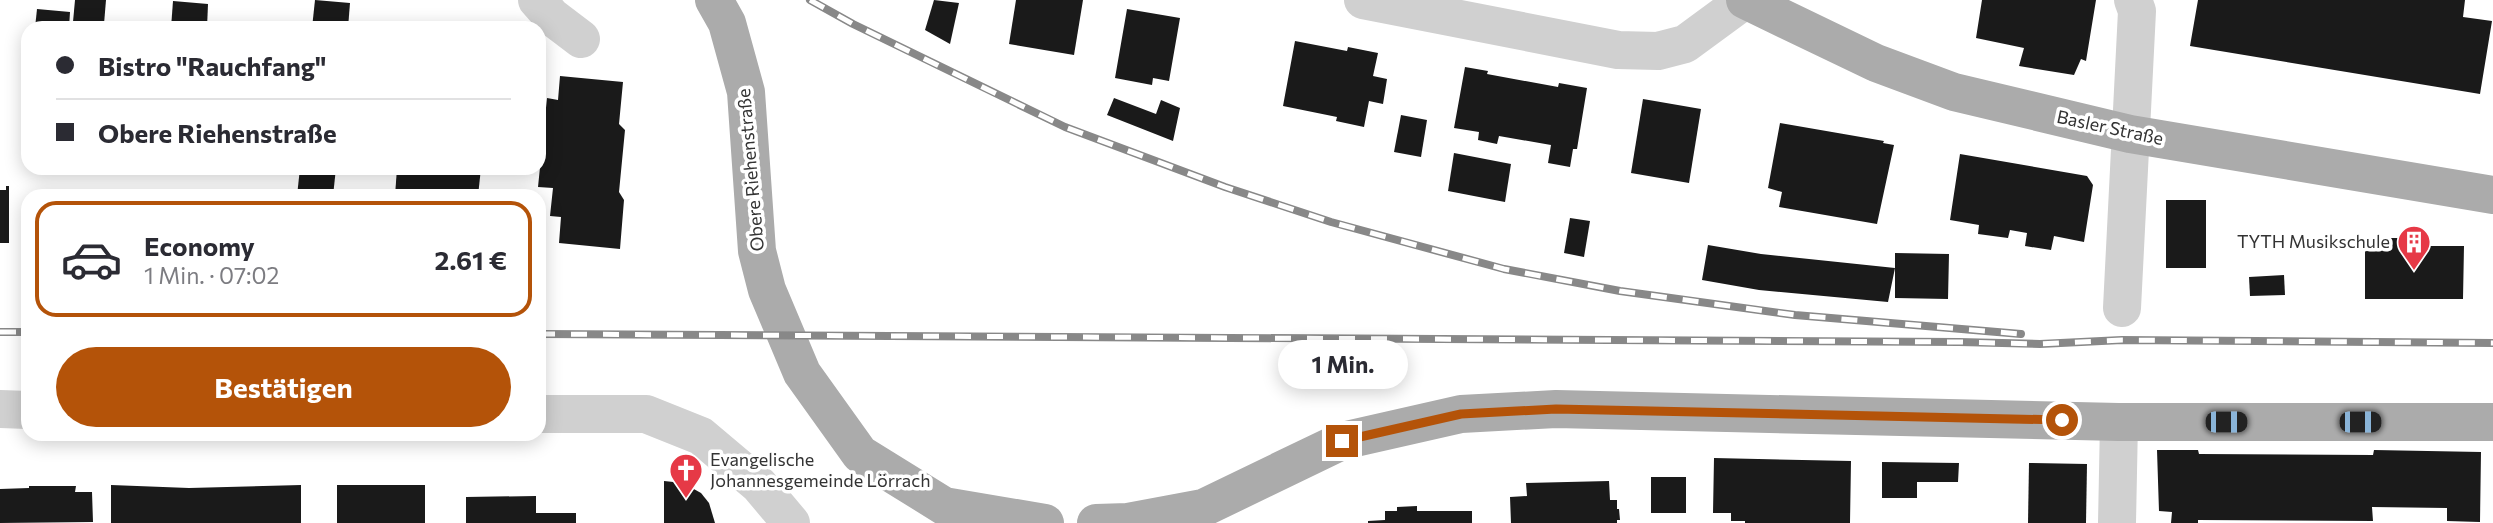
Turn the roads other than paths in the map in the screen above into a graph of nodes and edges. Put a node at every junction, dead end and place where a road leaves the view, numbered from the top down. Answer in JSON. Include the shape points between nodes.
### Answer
{"nodes":[{"id":1,"x":537,"y":0,"type":"edge"},
{"id":2,"x":714,"y":0,"type":"edge"},
{"id":3,"x":1363,"y":0,"type":"edge"},
{"id":4,"x":1745,"y":0,"type":"edge"},
{"id":5,"x":2133,"y":0,"type":"edge"},
{"id":6,"x":581,"y":39,"type":"dead end"},
{"id":7,"x":2130,"y":134,"type":"junction"},
{"id":8,"x":2493,"y":195,"type":"edge"},
{"id":9,"x":2122,"y":308,"type":"dead end"},
{"id":10,"x":0,"y":409,"type":"edge"},
{"id":11,"x":21,"y":410,"type":"edge"},
{"id":12,"x":546,"y":414,"type":"edge"},
{"id":13,"x":2119,"y":422,"type":"junction"},
{"id":14,"x":2493,"y":422,"type":"edge"},
{"id":15,"x":1205,"y":516,"type":"edge"},
{"id":16,"x":791,"y":523,"type":"edge"},
{"id":17,"x":1045,"y":523,"type":"edge"},
{"id":18,"x":1096,"y":523,"type":"edge"},
{"id":19,"x":2117,"y":523,"type":"edge"}],
"edges":[{"from":1,"to":6,"type":"street"},
{"from":2,"to":17,"type":"main road","name":"Obere Riehenstraße","via":[[727,23],[746,92],[757,251],[802,373],[860,454],[933,500],[944,506]]},
{"from":3,"to":4,"type":"street","via":[[1618,50],[1658,51],[1685,44]]},
{"from":4,"to":7,"type":"main road","name":"Basler Straße","via":[[1876,63],[1954,92]]},
{"from":5,"to":7,"type":"street","via":[[2137,11]]},
{"from":7,"to":8,"type":"main road","name":"Basler Straße"},
{"from":7,"to":9,"type":"street"},
{"from":10,"to":11,"type":"street"},
{"from":12,"to":16,"type":"street","via":[[646,414],[701,436],[759,485]]},
{"from":13,"to":14,"type":"main road"},
{"from":13,"to":15,"type":"main road","via":[[1556,409],[1461,414],[1342,441]]},
{"from":13,"to":19,"type":"street"},
{"from":15,"to":18,"type":"main road"}]}
